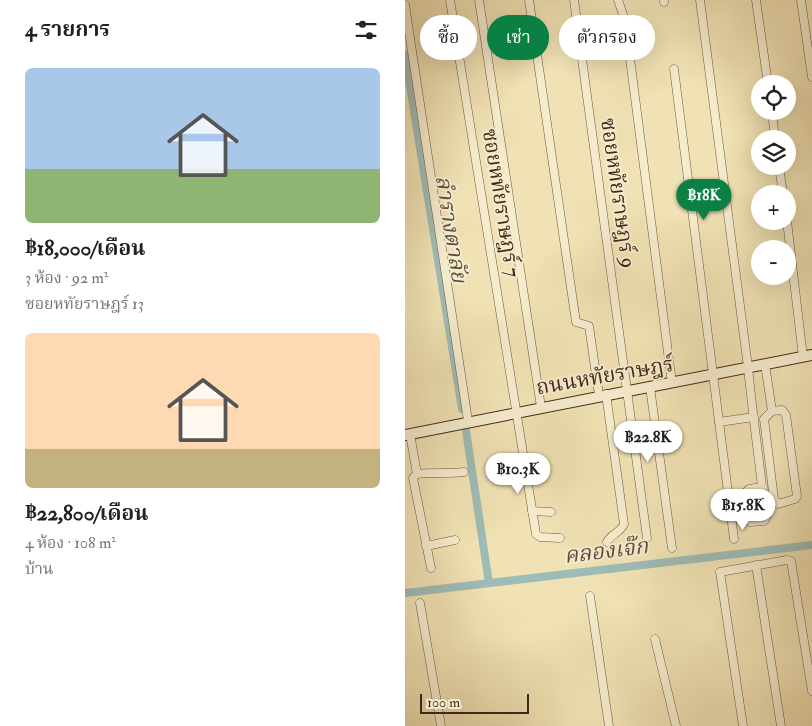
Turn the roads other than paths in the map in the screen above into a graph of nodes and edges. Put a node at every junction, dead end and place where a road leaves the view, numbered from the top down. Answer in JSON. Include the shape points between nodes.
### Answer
{"nodes":[{"id":1,"x":450,"y":0,"type":"edge"},
{"id":2,"x":479,"y":0,"type":"edge"},
{"id":3,"x":529,"y":0,"type":"edge"},
{"id":4,"x":574,"y":0,"type":"edge"},
{"id":5,"x":618,"y":0,"type":"edge"},
{"id":6,"x":700,"y":0,"type":"edge"},
{"id":7,"x":756,"y":0,"type":"edge"},
{"id":8,"x":801,"y":0,"type":"edge"},
{"id":9,"x":405,"y":5,"type":"edge"},
{"id":10,"x":674,"y":69,"type":"dead end"},
{"id":11,"x":767,"y":75,"type":"edge"},
{"id":12,"x":812,"y":77,"type":"edge"},
{"id":13,"x":788,"y":230,"type":"edge"},
{"id":14,"x":807,"y":356,"type":"edge"},
{"id":15,"x":765,"y":364,"type":"junction"},
{"id":16,"x":748,"y":367,"type":"junction"},
{"id":17,"x":712,"y":375,"type":"junction"},
{"id":18,"x":672,"y":383,"type":"junction"},
{"id":19,"x":650,"y":387,"type":"junction"},
{"id":20,"x":627,"y":391,"type":"junction"},
{"id":21,"x":603,"y":395,"type":"junction"},
{"id":22,"x":541,"y":407,"type":"junction"},
{"id":23,"x":772,"y":411,"type":"junction"},
{"id":24,"x":517,"y":412,"type":"junction"},
{"id":25,"x":754,"y":417,"type":"junction"},
{"id":26,"x":468,"y":421,"type":"junction"},
{"id":27,"x":719,"y":422,"type":"junction"},
{"id":28,"x":407,"y":434,"type":"edge"},
{"id":29,"x":464,"y":472,"type":"dead end"},
{"id":30,"x":417,"y":474,"type":"junction"},
{"id":31,"x":763,"y":487,"type":"junction"},
{"id":32,"x":532,"y":512,"type":"junction"},
{"id":33,"x":551,"y":512,"type":"dead end"},
{"id":34,"x":560,"y":538,"type":"dead end"},
{"id":35,"x":647,"y":538,"type":"dead end"},
{"id":36,"x":455,"y":540,"type":"dead end"},
{"id":37,"x":734,"y":540,"type":"dead end"},
{"id":38,"x":607,"y":542,"type":"dead end"},
{"id":39,"x":427,"y":546,"type":"junction"},
{"id":40,"x":672,"y":548,"type":"dead end"},
{"id":41,"x":756,"y":566,"type":"junction"},
{"id":42,"x":431,"y":568,"type":"dead end"},
{"id":43,"x":590,"y":596,"type":"dead end"},
{"id":44,"x":420,"y":603,"type":"dead end"},
{"id":45,"x":655,"y":639,"type":"dead end"},
{"id":46,"x":812,"y":691,"type":"edge"},
{"id":47,"x":441,"y":726,"type":"edge"},
{"id":48,"x":609,"y":726,"type":"edge"},
{"id":49,"x":676,"y":726,"type":"edge"},
{"id":50,"x":743,"y":726,"type":"edge"},
{"id":51,"x":781,"y":726,"type":"edge"}],
"edges":[{"from":1,"to":24,"type":"street","name":"ซอยหทัยราษฎร์ 7"},
{"from":2,"to":22,"type":"street"},
{"from":3,"to":21,"type":"street","via":[[576,322],[589,326]]},
{"from":4,"to":20,"type":"street","name":"ซอยหทัยราษฎร์ 9"},
{"from":5,"to":18,"type":"street","via":[[625,20]]},
{"from":6,"to":16,"type":"street"},
{"from":7,"to":11,"type":"street"},
{"from":8,"to":12,"type":"street"},
{"from":9,"to":26,"type":"street"},
{"from":10,"to":17,"type":"street"},
{"from":13,"to":14,"type":"street"},
{"from":14,"to":15,"type":"main road","name":"ถนนหทัยราษฎร์"},
{"from":15,"to":16,"type":"main road","name":"ถนนหทัยราษฎร์"},
{"from":15,"to":23,"type":"street"},
{"from":16,"to":17,"type":"main road","name":"ถนนหทัยราษฎร์"},
{"from":16,"to":25,"type":"street"},
{"from":17,"to":18,"type":"main road","name":"ถนนหทัยราษฎร์"},
{"from":17,"to":27,"type":"street"},
{"from":18,"to":19,"type":"main road","name":"ถนนหทัยราษฎร์"},
{"from":19,"to":20,"type":"main road","name":"ถนนหทัยราษฎร์"},
{"from":19,"to":40,"type":"street"},
{"from":20,"to":21,"type":"main road","name":"ถนนหทัยราษฎร์"},
{"from":20,"to":35,"type":"street","name":"ซอยหทัยราษฎร์ 9"},
{"from":21,"to":22,"type":"main road","name":"ถนนหทัยราษฎร์"},
{"from":21,"to":38,"type":"street","via":[[624,524]]},
{"from":22,"to":24,"type":"main road","name":"ถนนหทัยราษฎร์"},
{"from":23,"to":23,"type":"street","via":[[764,419],[764,430],[774,499],[778,504],[797,496],[786,415],[782,410]]},
{"from":24,"to":26,"type":"main road","name":"ถนนหทัยราษฎร์"},
{"from":24,"to":32,"type":"street","name":"ซอยหทัยราษฎร์ 7"},
{"from":25,"to":27,"type":"street"},
{"from":25,"to":31,"type":"street"},
{"from":26,"to":28,"type":"main road","name":"ถนนหทัยราษฎร์"},
{"from":27,"to":37,"type":"street"},
{"from":28,"to":30,"type":"street"},
{"from":29,"to":30,"type":"street"},
{"from":30,"to":39,"type":"street","via":[[413,478]]},
{"from":31,"to":31,"type":"street","via":[[749,489],[745,493],[750,522],[767,518]]},
{"from":32,"to":33,"type":"street"},
{"from":32,"to":34,"type":"street","name":"ซอยหทัยราษฎร์ 7","via":[[538,536]]},
{"from":36,"to":39,"type":"street"},
{"from":39,"to":42,"type":"street"},
{"from":41,"to":46,"type":"street","via":[[787,560],[792,564]]},
{"from":41,"to":50,"type":"street","via":[[719,573]]},
{"from":41,"to":51,"type":"street"},
{"from":43,"to":48,"type":"street"},
{"from":44,"to":47,"type":"street"},
{"from":45,"to":49,"type":"street"}]}
